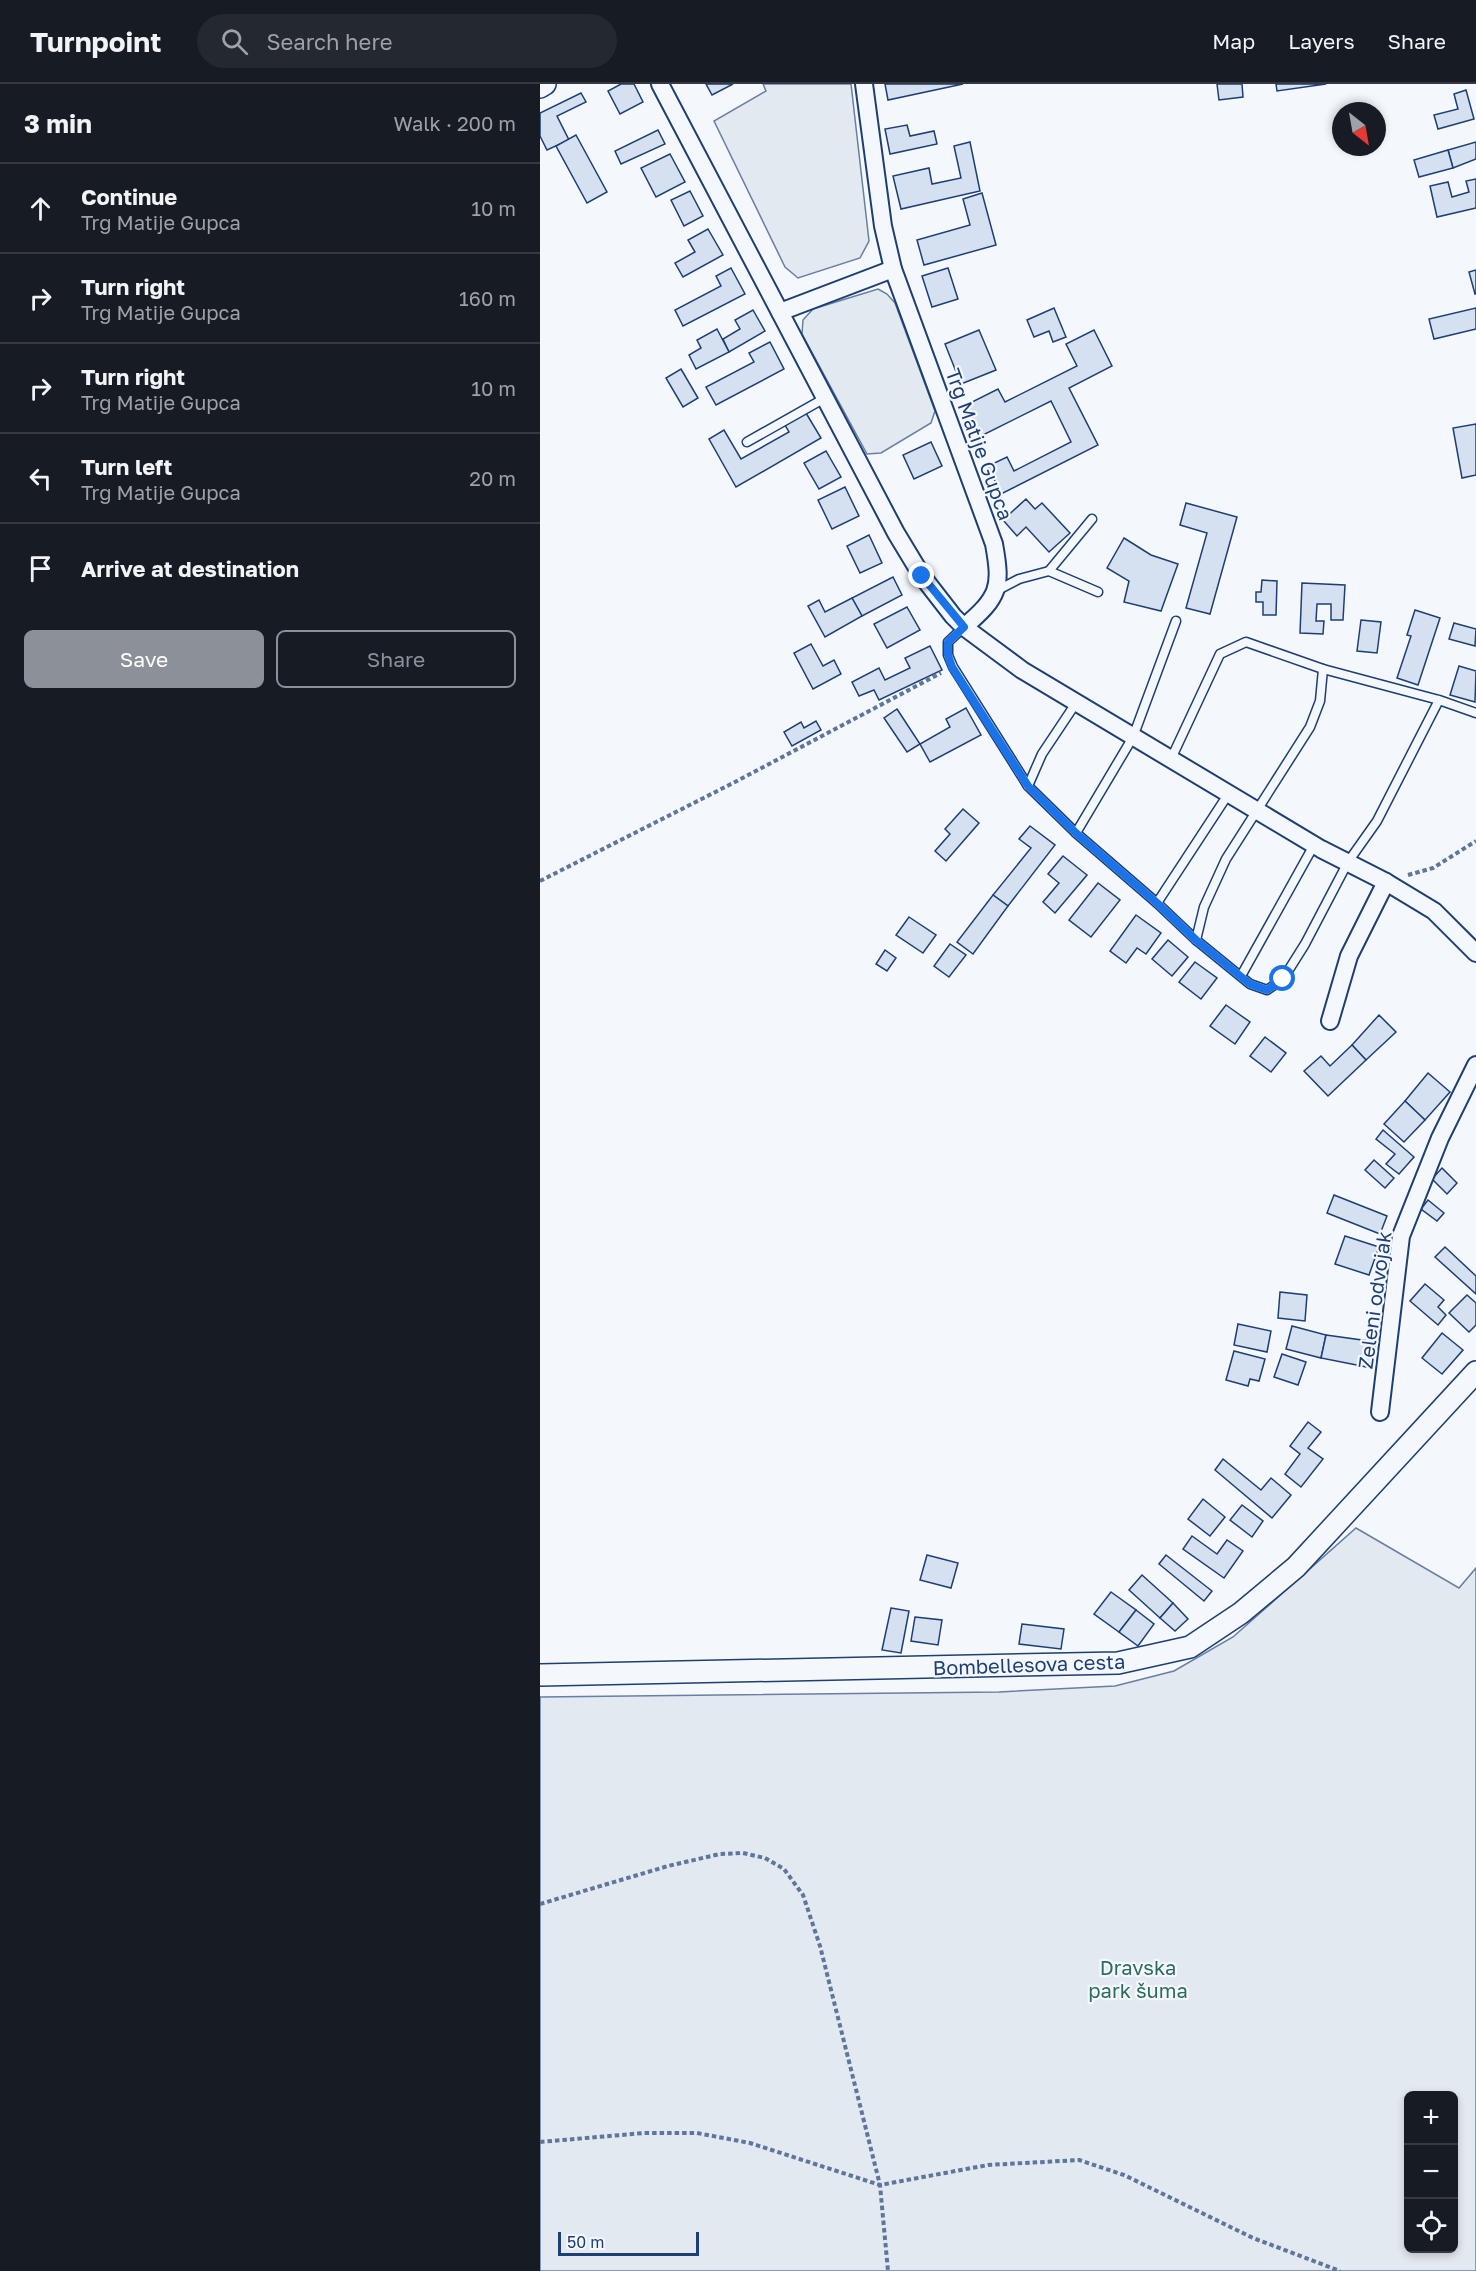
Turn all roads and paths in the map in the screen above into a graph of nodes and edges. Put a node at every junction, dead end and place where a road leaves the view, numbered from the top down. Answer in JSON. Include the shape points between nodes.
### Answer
{"nodes":[{"id":1,"x":545,"y":84,"type":"edge"},
{"id":2,"x":660,"y":84,"type":"edge"},
{"id":3,"x":864,"y":84,"type":"edge"},
{"id":4,"x":540,"y":87,"type":"edge"},
{"id":5,"x":893,"y":269,"type":"junction"},
{"id":6,"x":780,"y":312,"type":"junction"},
{"id":7,"x":825,"y":398,"type":"junction"},
{"id":8,"x":747,"y":442,"type":"dead end"},
{"id":9,"x":1092,"y":519,"type":"dead end"},
{"id":10,"x":1049,"y":571,"type":"junction"},
{"id":11,"x":996,"y":591,"type":"junction"},
{"id":12,"x":1098,"y":592,"type":"dead end"},
{"id":13,"x":1176,"y":621,"type":"dead end"},
{"id":14,"x":964,"y":627,"type":"junction"},
{"id":15,"x":952,"y":667,"type":"junction"},
{"id":16,"x":1323,"y":669,"type":"junction"},
{"id":17,"x":1439,"y":700,"type":"junction"},
{"id":18,"x":1076,"y":704,"type":"junction"},
{"id":19,"x":1476,"y":713,"type":"edge"},
{"id":20,"x":1133,"y":737,"type":"junction"},
{"id":21,"x":1170,"y":759,"type":"junction"},
{"id":22,"x":1028,"y":786,"type":"junction"},
{"id":23,"x":1229,"y":793,"type":"junction"},
{"id":24,"x":1257,"y":809,"type":"junction"},
{"id":25,"x":1076,"y":833,"type":"junction"},
{"id":26,"x":1476,"y":841,"type":"edge"},
{"id":27,"x":1314,"y":844,"type":"junction"},
{"id":28,"x":1348,"y":862,"type":"junction"},
{"id":29,"x":540,"y":881,"type":"edge"},
{"id":30,"x":1386,"y":882,"type":"junction"},
{"id":31,"x":1157,"y":903,"type":"junction"},
{"id":32,"x":1196,"y":940,"type":"junction"},
{"id":33,"x":1476,"y":953,"type":"edge"},
{"id":34,"x":1241,"y":976,"type":"junction"},
{"id":35,"x":1330,"y":1021,"type":"dead end"},
{"id":36,"x":1476,"y":1065,"type":"edge"},
{"id":37,"x":1476,"y":1372,"type":"edge"},
{"id":38,"x":1380,"y":1412,"type":"dead end"},
{"id":39,"x":540,"y":1676,"type":"edge"},
{"id":40,"x":540,"y":1904,"type":"edge"},
{"id":41,"x":540,"y":2142,"type":"edge"},
{"id":42,"x":880,"y":2185,"type":"junction"},
{"id":43,"x":888,"y":2271,"type":"edge"},
{"id":44,"x":1340,"y":2271,"type":"edge"}],
"edges":[{"from":1,"to":4,"type":"street"},
{"from":2,"to":6,"type":"street"},
{"from":3,"to":5,"type":"street","name":"Trg Matije Gupca","via":[[883,226]]},
{"from":5,"to":6,"type":"street"},
{"from":5,"to":11,"type":"street","name":"Trg Matije Gupca","via":[[994,544],[999,571]]},
{"from":6,"to":7,"type":"street"},
{"from":7,"to":8,"type":"lane"},
{"from":7,"to":14,"type":"street","via":[[917,568]]},
{"from":9,"to":10,"type":"lane"},
{"from":10,"to":11,"type":"lane","via":[[1019,579]]},
{"from":10,"to":12,"type":"lane"},
{"from":11,"to":14,"type":"street"},
{"from":13,"to":20,"type":"lane"},
{"from":14,"to":15,"type":"lane","via":[[948,642]]},
{"from":14,"to":18,"type":"street"},
{"from":15,"to":22,"type":"lane"},
{"from":15,"to":29,"type":"path"},
{"from":16,"to":17,"type":"lane"},
{"from":16,"to":21,"type":"lane","via":[[1246,642],[1220,654]]},
{"from":16,"to":24,"type":"lane","via":[[1320,700],[1310,727]]},
{"from":17,"to":19,"type":"lane"},
{"from":17,"to":28,"type":"lane","via":[[1377,821]]},
{"from":18,"to":20,"type":"street"},
{"from":18,"to":22,"type":"lane","via":[[1042,754]]},
{"from":20,"to":21,"type":"street"},
{"from":20,"to":25,"type":"lane"},
{"from":21,"to":23,"type":"street"},
{"from":22,"to":25,"type":"lane"},
{"from":23,"to":24,"type":"street"},
{"from":23,"to":31,"type":"lane"},
{"from":24,"to":27,"type":"street"},
{"from":24,"to":32,"type":"lane","via":[[1226,859],[1204,907]]},
{"from":25,"to":31,"type":"lane"},
{"from":26,"to":30,"type":"path","via":[[1433,868]]},
{"from":27,"to":28,"type":"street"},
{"from":27,"to":34,"type":"lane"},
{"from":28,"to":30,"type":"street"},
{"from":28,"to":34,"type":"lane","via":[[1283,979],[1267,990]]},
{"from":30,"to":33,"type":"street","via":[[1434,911]]},
{"from":30,"to":35,"type":"street","via":[[1349,956]]},
{"from":31,"to":32,"type":"lane"},
{"from":32,"to":34,"type":"lane"},
{"from":36,"to":38,"type":"street","name":"Zeleni odvojak","via":[[1440,1138],[1401,1236]]},
{"from":37,"to":39,"type":"street","name":"Bombellesova cesta","via":[[1296,1568],[1241,1613],[1190,1647],[1118,1663]]},
{"from":40,"to":42,"type":"path","via":[[720,1854],[765,1857],[784,1869],[803,1895],[820,1946]]},
{"from":41,"to":42,"type":"path","via":[[644,2133],[698,2133],[750,2143]]},
{"from":42,"to":43,"type":"path"},
{"from":42,"to":44,"type":"path","via":[[988,2165],[1079,2160],[1124,2175],[1253,2238]]}]}
